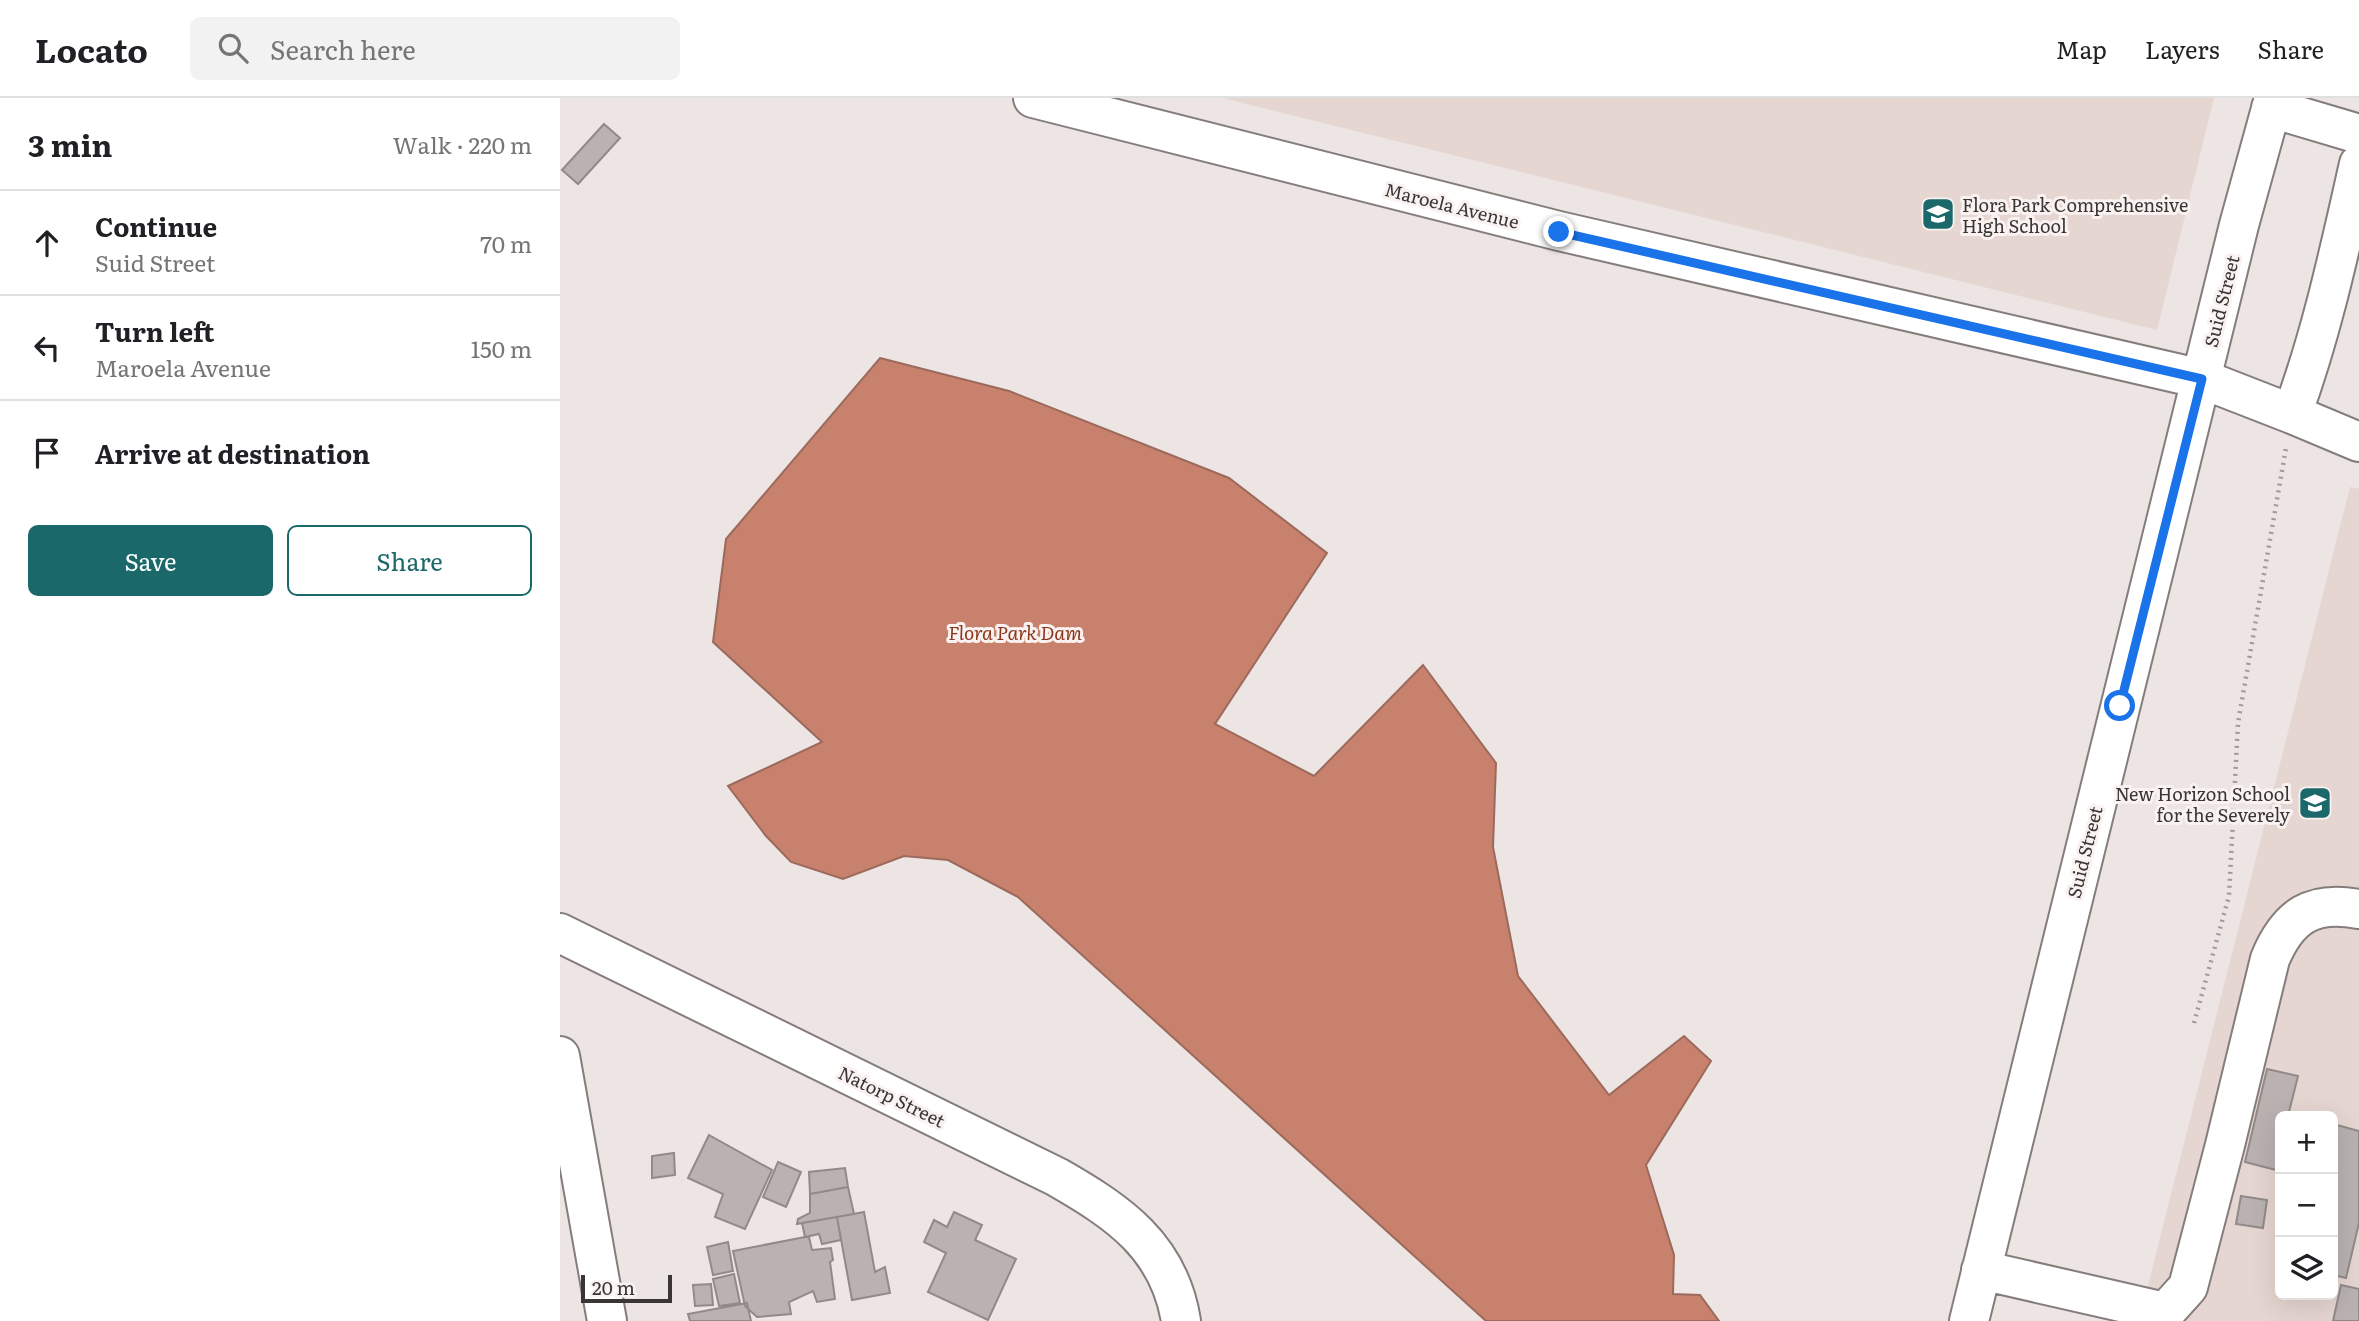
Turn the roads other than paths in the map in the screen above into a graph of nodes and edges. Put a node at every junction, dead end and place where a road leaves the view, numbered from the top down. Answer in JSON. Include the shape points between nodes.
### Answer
{"nodes":[{"id":1,"x":1032,"y":98,"type":"edge"},
{"id":2,"x":2272,"y":103,"type":"edge"},
{"id":3,"x":2359,"y":134,"type":"edge"},
{"id":4,"x":2359,"y":164,"type":"edge"},
{"id":5,"x":2349,"y":253,"type":"edge"},
{"id":6,"x":2202,"y":379,"type":"junction"},
{"id":7,"x":2292,"y":414,"type":"junction"},
{"id":8,"x":2359,"y":442,"type":"edge"},
{"id":9,"x":2359,"y":909,"type":"edge"},
{"id":10,"x":560,"y":933,"type":"edge"},
{"id":11,"x":560,"y":1056,"type":"edge"},
{"id":12,"x":1981,"y":1270,"type":"junction"},
{"id":13,"x":2187,"y":1304,"type":"edge"},
{"id":14,"x":1180,"y":1315,"type":"edge"},
{"id":15,"x":607,"y":1321,"type":"edge"},
{"id":16,"x":1969,"y":1321,"type":"edge"}],
"edges":[{"from":1,"to":6,"type":"street","name":"Maroela Avenue","via":[[1559,232]]},
{"from":2,"to":3,"type":"street"},
{"from":2,"to":6,"type":"street","name":"Suid Street"},
{"from":4,"to":5,"type":"street"},
{"from":5,"to":7,"type":"street"},
{"from":6,"to":7,"type":"street","name":"Maroela Avenue"},
{"from":6,"to":12,"type":"street","name":"Suid Street"},
{"from":7,"to":8,"type":"street","name":"Maroela Avenue"},
{"from":9,"to":13,"type":"street","via":[[2338,905],[2313,909],[2293,920],[2279,937]]},
{"from":10,"to":14,"type":"street","name":"Natorp Street","via":[[1057,1177],[1101,1203],[1150,1248],[1167,1276]]},
{"from":11,"to":15,"type":"street"},
{"from":12,"to":13,"type":"street","via":[[2156,1310]]},
{"from":12,"to":16,"type":"street","name":"Suid Street"}]}
